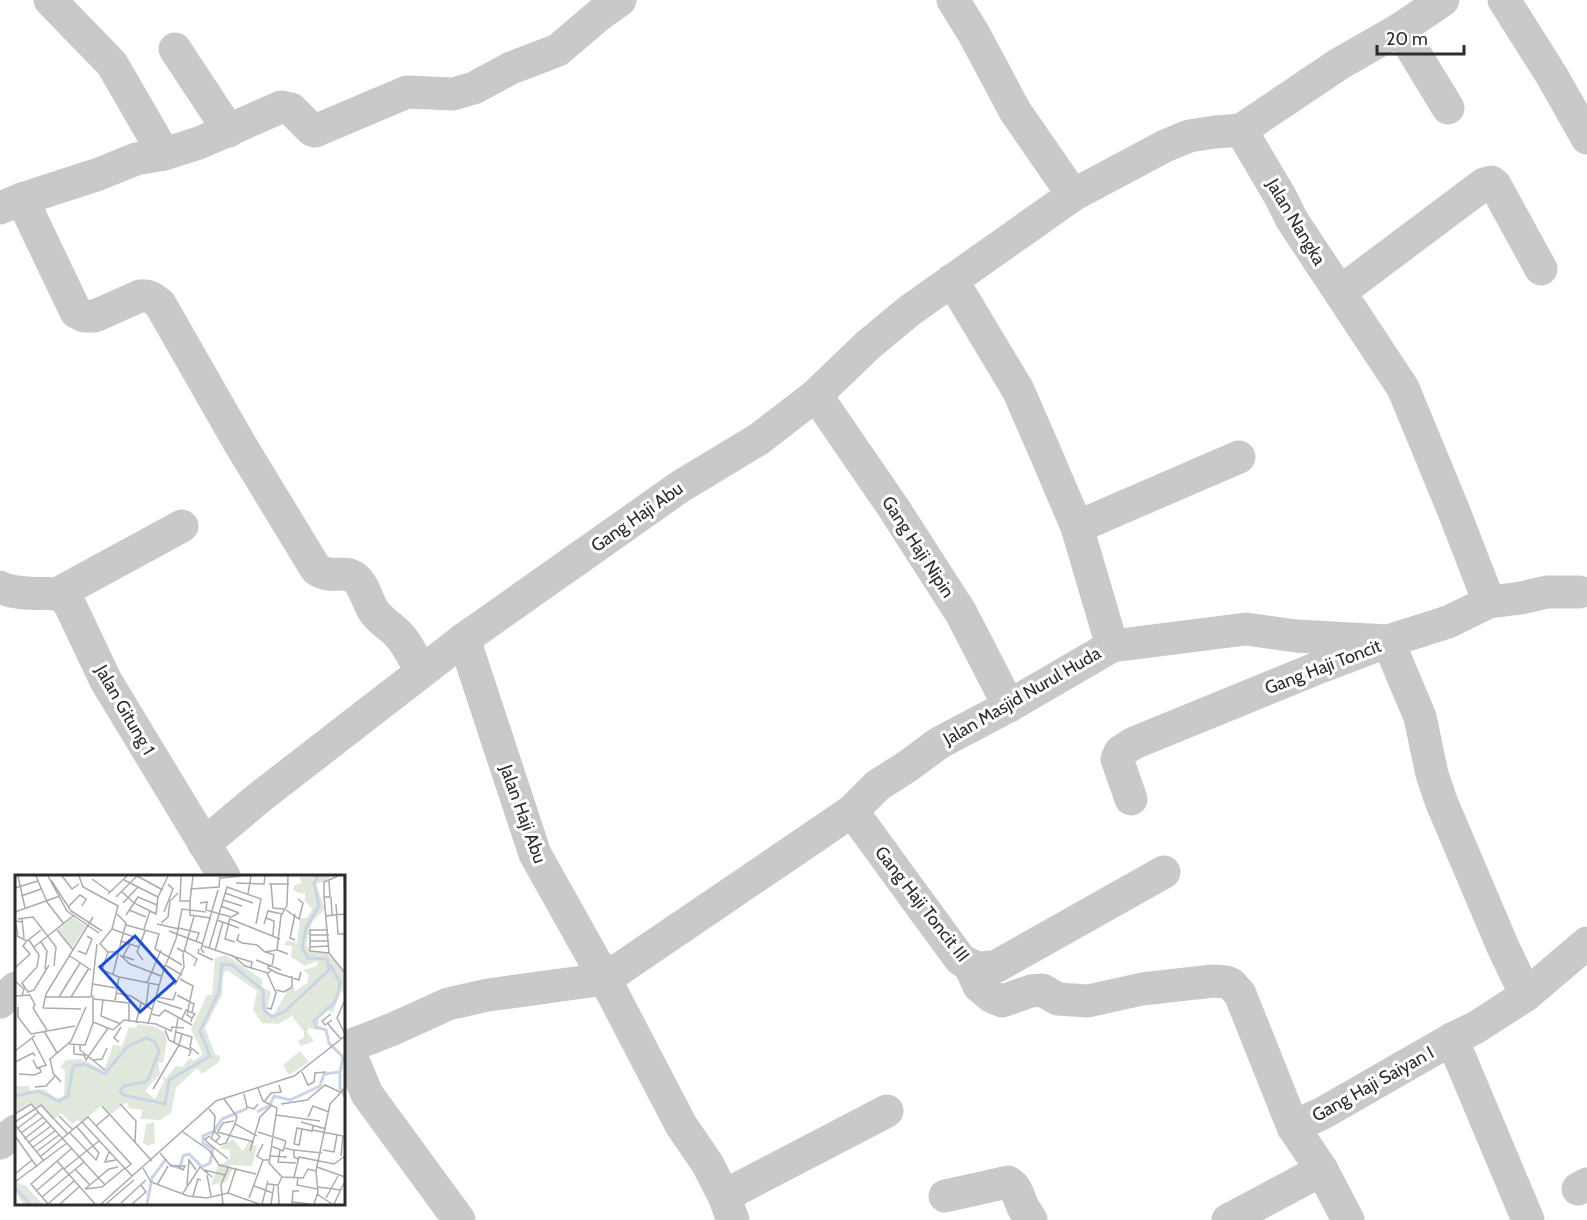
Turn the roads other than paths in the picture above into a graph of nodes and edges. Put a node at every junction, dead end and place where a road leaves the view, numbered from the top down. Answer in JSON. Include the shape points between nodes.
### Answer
{"nodes":[{"id":1,"x":50,"y":0,"type":"edge"},
{"id":2,"x":620,"y":0,"type":"edge"},
{"id":3,"x":953,"y":0,"type":"edge"},
{"id":4,"x":1443,"y":0,"type":"edge"},
{"id":5,"x":1504,"y":0,"type":"edge"},
{"id":6,"x":1400,"y":29,"type":"junction"},
{"id":7,"x":175,"y":49,"type":"dead end"},
{"id":8,"x":1448,"y":108,"type":"dead end"},
{"id":9,"x":229,"y":130,"type":"junction"},
{"id":10,"x":1241,"y":130,"type":"junction"},
{"id":11,"x":1587,"y":138,"type":"edge"},
{"id":12,"x":164,"y":154,"type":"junction"},
{"id":13,"x":1073,"y":195,"type":"junction"},
{"id":14,"x":11,"y":203,"type":"edge"},
{"id":15,"x":1541,"y":269,"type":"dead end"},
{"id":16,"x":952,"y":280,"type":"junction"},
{"id":17,"x":1340,"y":292,"type":"junction"},
{"id":18,"x":816,"y":395,"type":"junction"},
{"id":19,"x":1239,"y":458,"type":"dead end"},
{"id":20,"x":182,"y":526,"type":"dead end"},
{"id":21,"x":1077,"y":527,"type":"junction"},
{"id":22,"x":1584,"y":592,"type":"edge"},
{"id":23,"x":5,"y":594,"type":"edge"},
{"id":24,"x":57,"y":594,"type":"junction"},
{"id":25,"x":1489,"y":602,"type":"junction"},
{"id":26,"x":464,"y":639,"type":"junction"},
{"id":27,"x":1388,"y":641,"type":"junction"},
{"id":28,"x":1112,"y":646,"type":"junction"},
{"id":29,"x":422,"y":672,"type":"junction"},
{"id":30,"x":1009,"y":706,"type":"junction"},
{"id":31,"x":1131,"y":799,"type":"dead end"},
{"id":32,"x":852,"y":811,"type":"junction"},
{"id":33,"x":204,"y":844,"type":"junction"},
{"id":34,"x":1164,"y":872,"type":"dead end"},
{"id":35,"x":223,"y":875,"type":"edge"},
{"id":36,"x":1587,"y":943,"type":"edge"},
{"id":37,"x":970,"y":966,"type":"junction"},
{"id":38,"x":605,"y":979,"type":"junction"},
{"id":39,"x":15,"y":989,"type":"edge"},
{"id":40,"x":1526,"y":995,"type":"junction"},
{"id":41,"x":0,"y":1002,"type":"edge"},
{"id":42,"x":1452,"y":1039,"type":"junction"},
{"id":43,"x":345,"y":1048,"type":"edge"},
{"id":44,"x":345,"y":1050,"type":"edge"},
{"id":45,"x":887,"y":1111,"type":"dead end"},
{"id":46,"x":1293,"y":1127,"type":"junction"},
{"id":47,"x":15,"y":1132,"type":"edge"},
{"id":48,"x":0,"y":1143,"type":"edge"},
{"id":49,"x":1322,"y":1170,"type":"junction"},
{"id":50,"x":945,"y":1196,"type":"dead end"},
{"id":51,"x":728,"y":1208,"type":"edge"},
{"id":52,"x":459,"y":1220,"type":"edge"},
{"id":53,"x":1031,"y":1220,"type":"edge"},
{"id":54,"x":1228,"y":1220,"type":"edge"},
{"id":55,"x":1348,"y":1220,"type":"edge"},
{"id":56,"x":1528,"y":1220,"type":"edge"}],
"edges":[{"from":1,"to":12,"type":"street","via":[[112,64]]},
{"from":2,"to":9,"type":"street","via":[[558,50],[474,88],[453,94],[406,92],[315,131],[291,109],[281,107]]},
{"from":3,"to":13,"type":"street","via":[[1015,111]]},
{"from":4,"to":6,"type":"street"},
{"from":5,"to":11,"type":"street"},
{"from":6,"to":8,"type":"street"},
{"from":6,"to":10,"type":"street","via":[[1339,64]]},
{"from":7,"to":9,"type":"street"},
{"from":9,"to":12,"type":"street"},
{"from":10,"to":13,"type":"street","via":[[1190,136]]},
{"from":10,"to":17,"type":"street","name":"Jalan Nangka","via":[[1292,220]]},
{"from":12,"to":14,"type":"street","via":[[136,159]]},
{"from":13,"to":16,"type":"street","name":"Gang Haji Abu"},
{"from":14,"to":29,"type":"street","via":[[76,312],[95,316],[146,295],[160,304],[316,569],[356,578],[374,610],[402,638]]},
{"from":15,"to":17,"type":"street","via":[[1491,182]]},
{"from":16,"to":18,"type":"street","name":"Gang Haji Abu","via":[[868,345]]},
{"from":16,"to":21,"type":"street","name":"Jalan Masjid Nurul Huda","via":[[1018,390]]},
{"from":17,"to":25,"type":"street","name":"Jalan Nangka","via":[[1403,388]]},
{"from":18,"to":26,"type":"street","name":"Gang Haji Abu","via":[[759,439],[681,486]]},
{"from":18,"to":30,"type":"street","name":"Gang Haji Nipin","via":[[961,613]]},
{"from":19,"to":21,"type":"street"},
{"from":20,"to":24,"type":"street"},
{"from":21,"to":28,"type":"street","name":"Jalan Masjid Nurul Huda"},
{"from":22,"to":25,"type":"street","via":[[1547,592]]},
{"from":23,"to":24,"type":"street"},
{"from":24,"to":33,"type":"street","name":"Jalan Gitung 1","via":[[69,603],[106,681]]},
{"from":25,"to":27,"type":"street","via":[[1448,622]]},
{"from":26,"to":29,"type":"street","name":"Gang Haji Abu"},
{"from":26,"to":38,"type":"street","name":"Jalan Haji Abu","via":[[535,854]]},
{"from":27,"to":28,"type":"street","via":[[1246,629]]},
{"from":27,"to":31,"type":"street","name":"Gang Haji Toncit","via":[[1134,742],[1117,759]]},
{"from":27,"to":40,"type":"street","name":"Gang Haji Toncit","via":[[1420,717],[1441,801]]},
{"from":28,"to":30,"type":"street","name":"Jalan Masjid Nurul Huda"},
{"from":29,"to":33,"type":"street","name":"Gang Haji Abu"},
{"from":30,"to":32,"type":"street","name":"Jalan Masjid Nurul Huda","via":[[939,743],[878,784]]},
{"from":32,"to":37,"type":"street","name":"Gang Haji Toncit III","via":[[960,959]]},
{"from":32,"to":38,"type":"street","name":"Jalan Masjid Nurul Huda"},
{"from":33,"to":35,"type":"street","name":"Jalan Gitung 1"},
{"from":34,"to":37,"type":"street","name":"Gang Haji Toncit III","via":[[997,966]]},
{"from":36,"to":40,"type":"street","name":"Gang Haji Saiyan I"},
{"from":37,"to":46,"type":"street","via":[[979,987],[1002,1000],[1042,990],[1058,999],[1088,1001],[1142,989],[1226,982],[1240,994]]},
{"from":38,"to":43,"type":"street","via":[[448,1004]]},
{"from":38,"to":51,"type":"street","name":"Jalan Haji Abu"},
{"from":39,"to":41,"type":"street"},
{"from":40,"to":42,"type":"street","name":"Gang Haji Saiyan I"},
{"from":42,"to":46,"type":"street","name":"Gang Haji Saiyan I"},
{"from":42,"to":56,"type":"street"},
{"from":44,"to":52,"type":"street","via":[[367,1094]]},
{"from":45,"to":51,"type":"street"},
{"from":46,"to":49,"type":"street","name":"Gang Haji Saiyan I"},
{"from":47,"to":48,"type":"street"},
{"from":49,"to":54,"type":"street"},
{"from":49,"to":55,"type":"street","name":"Gang Haji Saiyan I"},
{"from":50,"to":53,"type":"street","via":[[1008,1182],[1018,1191]]}]}
